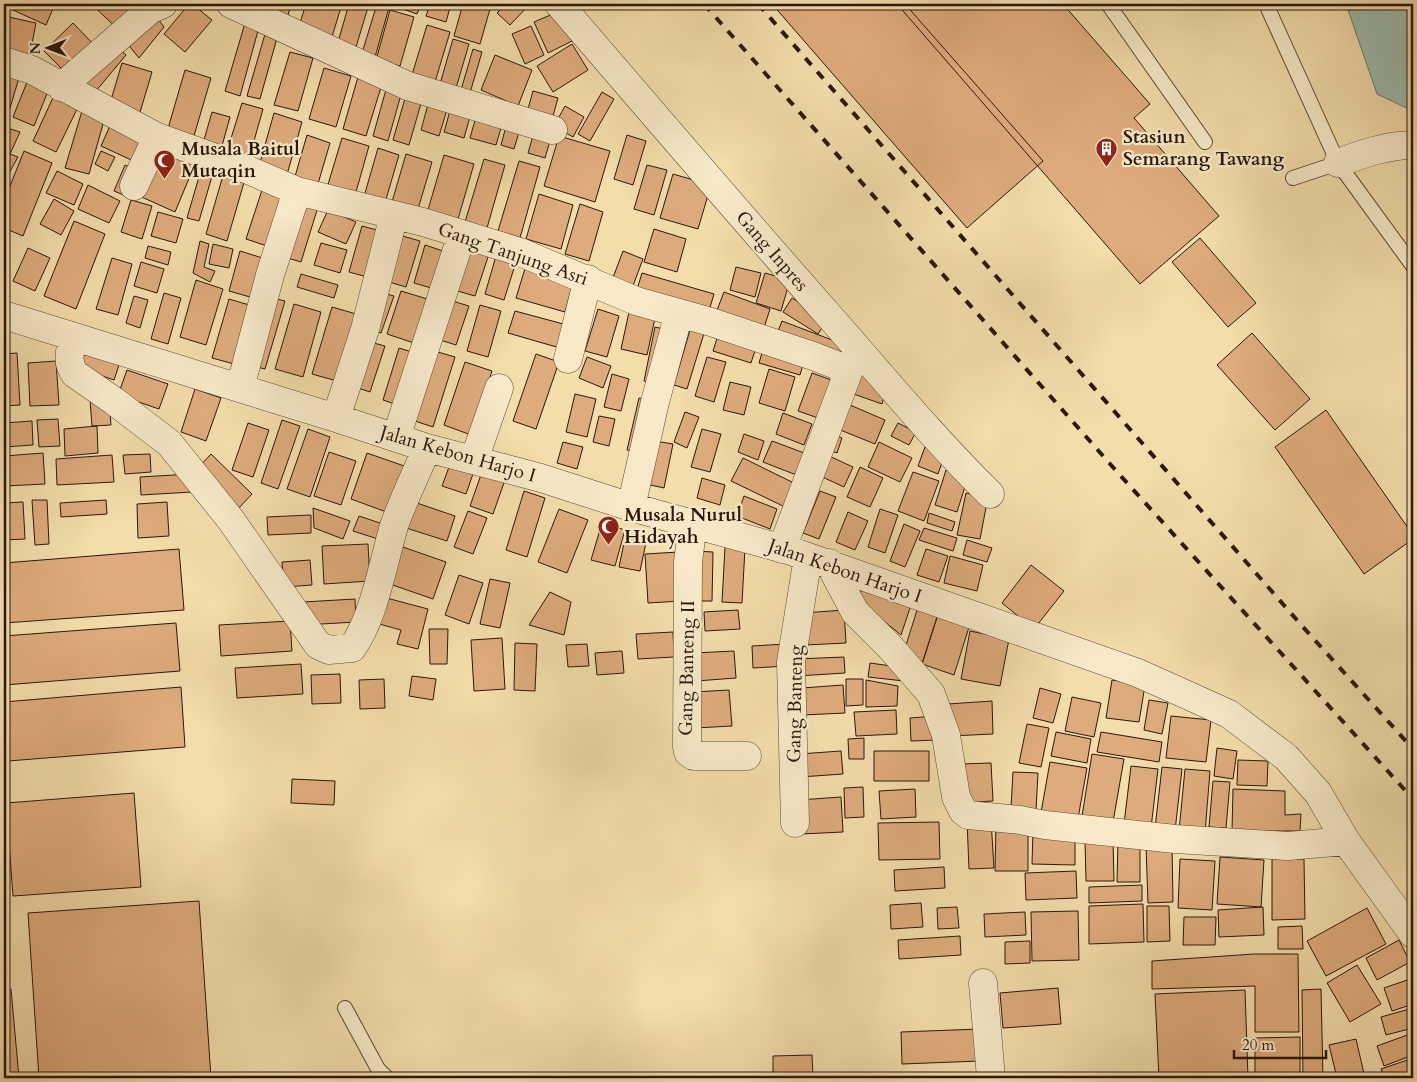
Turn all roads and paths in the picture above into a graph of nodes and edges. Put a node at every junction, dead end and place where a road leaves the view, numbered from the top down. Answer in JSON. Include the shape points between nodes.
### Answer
{"nodes":[{"id":1,"x":163,"y":4,"type":"edge"},
{"id":2,"x":231,"y":4,"type":"edge"},
{"id":3,"x":559,"y":4,"type":"edge"},
{"id":4,"x":1108,"y":4,"type":"edge"},
{"id":5,"x":1266,"y":4,"type":"edge"},
{"id":6,"x":4,"y":61,"type":"edge"},
{"id":7,"x":61,"y":87,"type":"junction"},
{"id":8,"x":553,"y":130,"type":"dead end"},
{"id":9,"x":157,"y":137,"type":"junction"},
{"id":10,"x":1204,"y":142,"type":"dead end"},
{"id":11,"x":1413,"y":145,"type":"edge"},
{"id":12,"x":1338,"y":163,"type":"junction"},
{"id":13,"x":1293,"y":178,"type":"dead end"},
{"id":14,"x":134,"y":186,"type":"dead end"},
{"id":15,"x":297,"y":191,"type":"junction"},
{"id":16,"x":394,"y":215,"type":"junction"},
{"id":17,"x":462,"y":234,"type":"junction"},
{"id":18,"x":1413,"y":266,"type":"edge"},
{"id":19,"x":588,"y":279,"type":"junction"},
{"id":20,"x":679,"y":313,"type":"junction"},
{"id":21,"x":4,"y":315,"type":"edge"},
{"id":22,"x":73,"y":337,"type":"junction"},
{"id":23,"x":568,"y":359,"type":"dead end"},
{"id":24,"x":855,"y":361,"type":"junction"},
{"id":25,"x":240,"y":388,"type":"junction"},
{"id":26,"x":499,"y":388,"type":"dead end"},
{"id":27,"x":336,"y":418,"type":"junction"},
{"id":28,"x":396,"y":438,"type":"junction"},
{"id":29,"x":427,"y":448,"type":"junction"},
{"id":30,"x":474,"y":460,"type":"junction"},
{"id":31,"x":990,"y":494,"type":"dead end"},
{"id":32,"x":631,"y":507,"type":"junction"},
{"id":33,"x":693,"y":523,"type":"junction"},
{"id":34,"x":782,"y":548,"type":"junction"},
{"id":35,"x":818,"y":560,"type":"junction"},
{"id":36,"x":747,"y":756,"type":"dead end"},
{"id":37,"x":795,"y":822,"type":"dead end"},
{"id":38,"x":1346,"y":841,"type":"junction"},
{"id":39,"x":1413,"y":934,"type":"edge"},
{"id":40,"x":982,"y":983,"type":"dead end"},
{"id":41,"x":345,"y":1008,"type":"dead end"},
{"id":42,"x":387,"y":1078,"type":"edge"},
{"id":43,"x":991,"y":1078,"type":"edge"}],
"edges":[{"from":1,"to":7,"type":"street","via":[[151,8]]},
{"from":2,"to":8,"type":"street","via":[[408,86]]},
{"from":3,"to":24,"type":"street","name":"Gang Inpres","via":[[712,182]]},
{"from":4,"to":10,"type":"lane"},
{"from":5,"to":12,"type":"lane"},
{"from":6,"to":7,"type":"street","name":"Gang Tanjung Asri","via":[[32,70]]},
{"from":7,"to":9,"type":"street","name":"Gang Tanjung Asri"},
{"from":9,"to":14,"type":"street"},
{"from":9,"to":15,"type":"street","name":"Gang Tanjung Asri"},
{"from":11,"to":12,"type":"street","via":[[1372,151]]},
{"from":12,"to":13,"type":"lane"},
{"from":12,"to":18,"type":"lane"},
{"from":15,"to":16,"type":"street","name":"Gang Tanjung Asri"},
{"from":15,"to":25,"type":"street","via":[[270,275]]},
{"from":16,"to":17,"type":"street","name":"Gang Tanjung Asri"},
{"from":16,"to":27,"type":"street"},
{"from":17,"to":19,"type":"street","name":"Gang Tanjung Asri","via":[[520,252]]},
{"from":17,"to":28,"type":"street"},
{"from":19,"to":20,"type":"street","name":"Gang Tanjung Asri","via":[[636,301]]},
{"from":19,"to":23,"type":"street"},
{"from":20,"to":24,"type":"street","name":"Gang Tanjung Asri","via":[[804,353]]},
{"from":20,"to":32,"type":"street","via":[[654,402]]},
{"from":21,"to":22,"type":"street","name":"Jalan Kebon Harjo I"},
{"from":22,"to":25,"type":"street","name":"Jalan Kebon Harjo I"},
{"from":22,"to":29,"type":"street","via":[[69,362],[75,374],[169,443],[231,520],[318,645],[329,650],[352,648],[360,638],[395,524]]},
{"from":24,"to":31,"type":"street","name":"Gang Inpres"},
{"from":24,"to":34,"type":"street"},
{"from":25,"to":27,"type":"street","name":"Jalan Kebon Harjo I"},
{"from":26,"to":30,"type":"street"},
{"from":27,"to":28,"type":"street","name":"Jalan Kebon Harjo I"},
{"from":28,"to":29,"type":"street","name":"Jalan Kebon Harjo I"},
{"from":29,"to":30,"type":"street","name":"Jalan Kebon Harjo I"},
{"from":30,"to":32,"type":"street","name":"Jalan Kebon Harjo I"},
{"from":32,"to":33,"type":"street","name":"Jalan Kebon Harjo I"},
{"from":33,"to":34,"type":"street","name":"Jalan Kebon Harjo I"},
{"from":33,"to":36,"type":"street","name":"Gang Banteng II","via":[[688,562],[687,748],[693,756]]},
{"from":34,"to":35,"type":"street","name":"Jalan Kebon Harjo I"},
{"from":35,"to":37,"type":"street","name":"Gang Banteng","via":[[791,662]]},
{"from":35,"to":38,"type":"street","name":"Jalan Kebon Harjo I","via":[[1138,673],[1229,714],[1286,757],[1318,793]]},
{"from":35,"to":38,"type":"street","via":[[855,612],[930,694],[946,735],[956,797],[968,815],[1175,839],[1288,846]]},
{"from":38,"to":39,"type":"street","name":"Jalan Kebon Harjo I"},
{"from":40,"to":43,"type":"street"},
{"from":41,"to":42,"type":"lane","via":[[378,1069]]}]}
